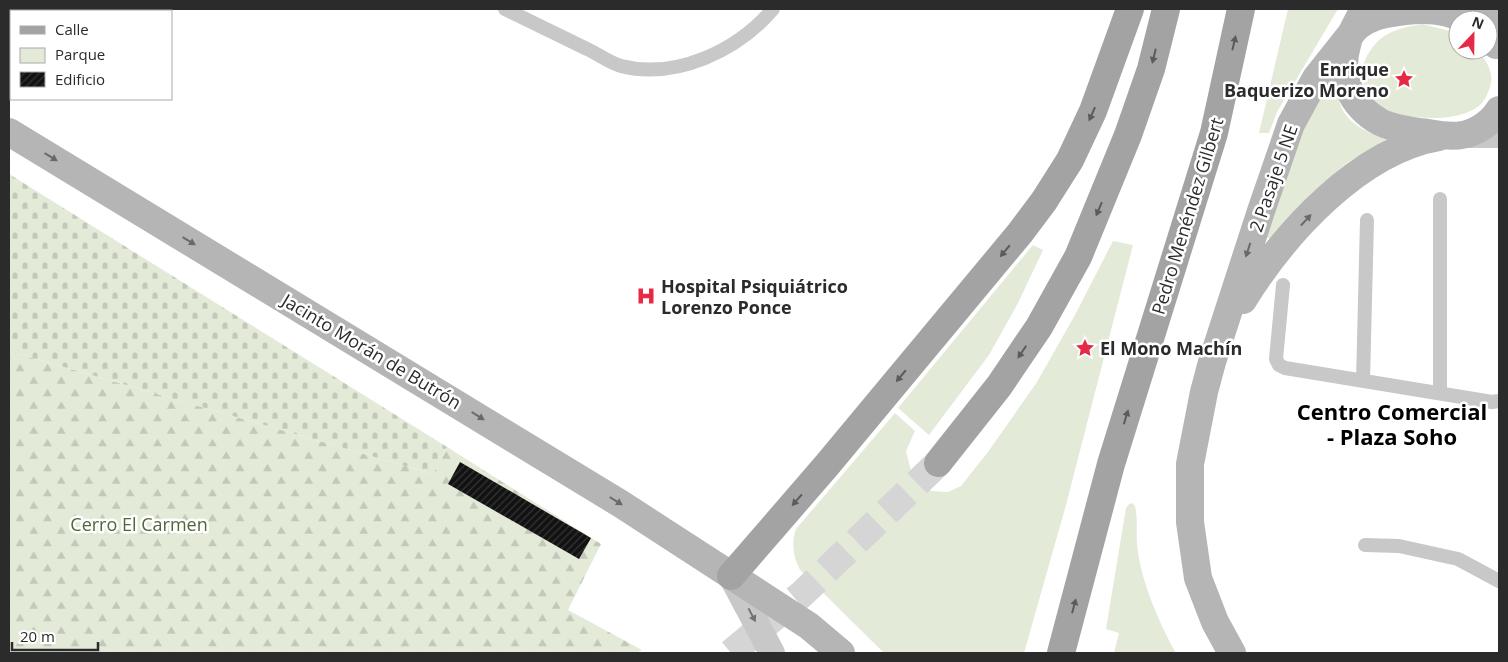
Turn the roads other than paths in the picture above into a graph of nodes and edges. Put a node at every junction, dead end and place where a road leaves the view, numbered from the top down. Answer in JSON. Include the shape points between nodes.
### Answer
{"nodes":[{"id":1,"x":505,"y":9,"type":"edge"},
{"id":2,"x":773,"y":9,"type":"edge"},
{"id":3,"x":1130,"y":9,"type":"edge"},
{"id":4,"x":1166,"y":9,"type":"edge"},
{"id":5,"x":1241,"y":9,"type":"edge"},
{"id":6,"x":1364,"y":9,"type":"edge"},
{"id":7,"x":1448,"y":14,"type":"edge"},
{"id":8,"x":1351,"y":34,"type":"junction"},
{"id":9,"x":1499,"y":110,"type":"edge"},
{"id":10,"x":9,"y":132,"type":"edge"},
{"id":11,"x":1499,"y":135,"type":"edge"},
{"id":12,"x":1456,"y":136,"type":"junction"},
{"id":13,"x":1440,"y":200,"type":"dead end"},
{"id":14,"x":1367,"y":220,"type":"dead end"},
{"id":15,"x":1283,"y":285,"type":"dead end"},
{"id":16,"x":1212,"y":362,"type":"junction"},
{"id":17,"x":1363,"y":381,"type":"junction"},
{"id":18,"x":1440,"y":393,"type":"junction"},
{"id":19,"x":1499,"y":401,"type":"edge"},
{"id":20,"x":938,"y":463,"type":"tunnel mouth"},
{"id":21,"x":1364,"y":545,"type":"dead end"},
{"id":22,"x":731,"y":576,"type":"junction"},
{"id":23,"x":1499,"y":582,"type":"edge"},
{"id":24,"x":772,"y":653,"type":"edge"},
{"id":25,"x":841,"y":653,"type":"edge"},
{"id":26,"x":1061,"y":653,"type":"edge"},
{"id":27,"x":1232,"y":653,"type":"edge"}],
"edges":[{"from":1,"to":2,"type":"lane","via":[[620,66],[643,68],[687,64],[728,48],[746,36]]},
{"from":3,"to":22,"type":"main road","one_way":true,"via":[[1093,111],[1070,160],[1044,201],[827,465]]},
{"from":4,"to":20,"type":"main road","one_way":true,"via":[[1151,69],[1128,135],[1078,257],[999,386]]},
{"from":26,"to":5,"type":"main road","name":"Pedro Menéndez Gilbert","one_way":true,"via":[[1111,464],[1214,133]]},
{"from":6,"to":8,"type":"street","name":"2 Pasaje 5 NE"},
{"from":7,"to":8,"type":"street","via":[[1408,10],[1384,14],[1364,21]]},
{"from":8,"to":12,"type":"street","via":[[1343,62],[1348,90],[1368,113],[1396,128]]},
{"from":8,"to":16,"type":"street","name":"2 Pasaje 5 NE","one_way":true,"via":[[1316,78],[1291,124]]},
{"from":9,"to":12,"type":"street","name":"2 Pasaje 5 NE","via":[[1487,123]]},
{"from":10,"to":22,"type":"street","name":"Jacinto Morán de Butrón","one_way":true,"via":[[588,484]]},
{"from":11,"to":12,"type":"street"},
{"from":16,"to":12,"type":"street","name":"2 Pasaje 5 NE","one_way":true,"via":[[1240,304],[1260,272],[1333,192],[1363,169],[1391,154],[1426,140]]},
{"from":13,"to":18,"type":"lane"},
{"from":14,"to":17,"type":"lane"},
{"from":15,"to":17,"type":"lane","via":[[1276,359],[1279,365]]},
{"from":16,"to":27,"type":"street","name":"2 Pasaje 5 NE","via":[[1190,464],[1190,522],[1198,578],[1215,622]]},
{"from":17,"to":18,"type":"lane"},
{"from":18,"to":19,"type":"lane"},
{"from":21,"to":23,"type":"lane","via":[[1398,546],[1458,559]]},
{"from":22,"to":24,"type":"street","name":"Jacinto Morán de Butrón","one_way":true},
{"from":22,"to":25,"type":"street","name":"Jacinto Morán de Butrón","via":[[809,626]]}]}
